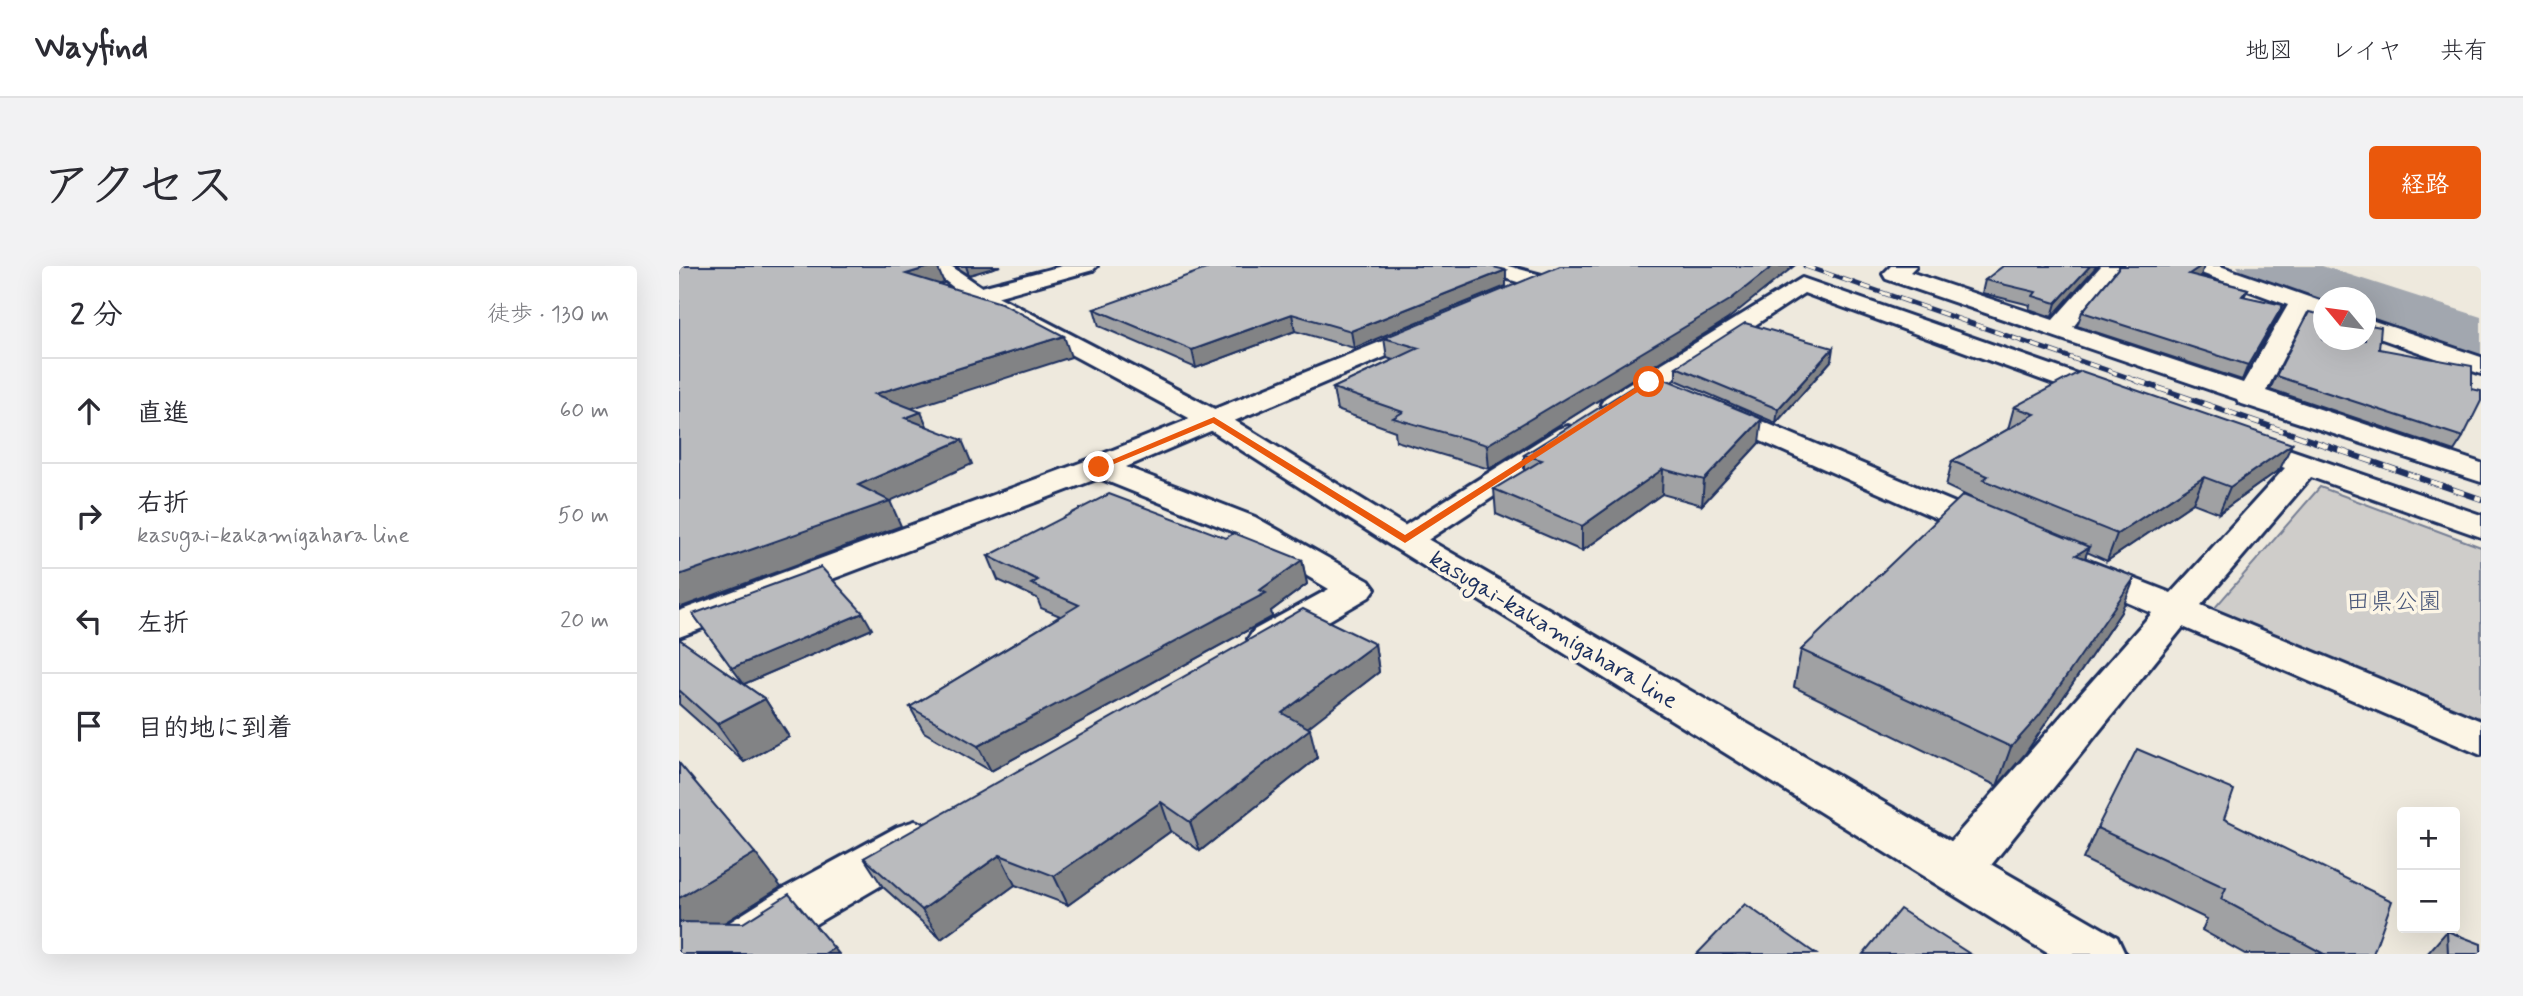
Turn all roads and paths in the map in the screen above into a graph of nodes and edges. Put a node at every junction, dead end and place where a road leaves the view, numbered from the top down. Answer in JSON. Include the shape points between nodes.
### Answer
{"nodes":[{"id":1,"x":937,"y":266,"type":"edge"},
{"id":2,"x":1086,"y":266,"type":"edge"},
{"id":3,"x":1485,"y":266,"type":"edge"},
{"id":4,"x":1905,"y":266,"type":"edge"},
{"id":5,"x":2112,"y":266,"type":"edge"},
{"id":6,"x":2200,"y":266,"type":"edge"},
{"id":7,"x":978,"y":295,"type":"junction"},
{"id":8,"x":1504,"y":298,"type":"edge"},
{"id":9,"x":2312,"y":306,"type":"edge"},
{"id":10,"x":1453,"y":319,"type":"edge"},
{"id":11,"x":2376,"y":329,"type":"edge"},
{"id":12,"x":2057,"y":330,"type":"junction"},
{"id":13,"x":2481,"y":366,"type":"edge"},
{"id":14,"x":1649,"y":382,"type":"junction"},
{"id":15,"x":2249,"y":397,"type":"junction"},
{"id":16,"x":2137,"y":405,"type":"edge"},
{"id":17,"x":1214,"y":420,"type":"junction"},
{"id":18,"x":2214,"y":432,"type":"edge"},
{"id":19,"x":2305,"y":465,"type":"junction"},
{"id":20,"x":1099,"y":467,"type":"junction"},
{"id":21,"x":2481,"y":473,"type":"edge"},
{"id":22,"x":2481,"y":527,"type":"edge"},
{"id":23,"x":1405,"y":540,"type":"junction"},
{"id":24,"x":2022,"y":543,"type":"edge"},
{"id":25,"x":2060,"y":560,"type":"edge"},
{"id":26,"x":2176,"y":610,"type":"junction"},
{"id":27,"x":679,"y":625,"type":"edge"},
{"id":28,"x":1235,"y":658,"type":"edge"},
{"id":29,"x":2481,"y":739,"type":"edge"},
{"id":30,"x":944,"y":824,"type":"edge"},
{"id":31,"x":1957,"y":870,"type":"junction"},
{"id":32,"x":726,"y":954,"type":"edge"},
{"id":33,"x":2097,"y":954,"type":"edge"}],
"edges":[{"from":1,"to":7,"type":"street","name":"kasugai-kakamigahara line"},
{"from":2,"to":7,"type":"street"},
{"from":3,"to":8,"type":"street","via":[[1553,277]]},
{"from":4,"to":12,"type":"street","via":[[1894,274]]},
{"from":5,"to":12,"type":"street"},
{"from":6,"to":9,"type":"street"},
{"from":7,"to":17,"type":"street","name":"kasugai-kakamigahara line"},
{"from":9,"to":15,"type":"street"},
{"from":10,"to":17,"type":"street"},
{"from":11,"to":13,"type":"street"},
{"from":12,"to":15,"type":"street"},
{"from":14,"to":16,"type":"street","via":[[1802,285]]},
{"from":14,"to":23,"type":"street"},
{"from":14,"to":24,"type":"street"},
{"from":15,"to":21,"type":"street"},
{"from":17,"to":20,"type":"street"},
{"from":17,"to":23,"type":"street","name":"kasugai-kakamigahara line"},
{"from":18,"to":19,"type":"street"},
{"from":19,"to":22,"type":"street"},
{"from":19,"to":26,"type":"street"},
{"from":20,"to":27,"type":"street"},
{"from":20,"to":28,"type":"street","via":[[1243,524],[1356,589]]},
{"from":23,"to":31,"type":"street","name":"kasugai-kakamigahara line"},
{"from":25,"to":26,"type":"street"},
{"from":26,"to":29,"type":"street"},
{"from":26,"to":31,"type":"street"},
{"from":30,"to":32,"type":"street"},
{"from":31,"to":33,"type":"street","name":"kasugai-kakamigahara line"}]}
